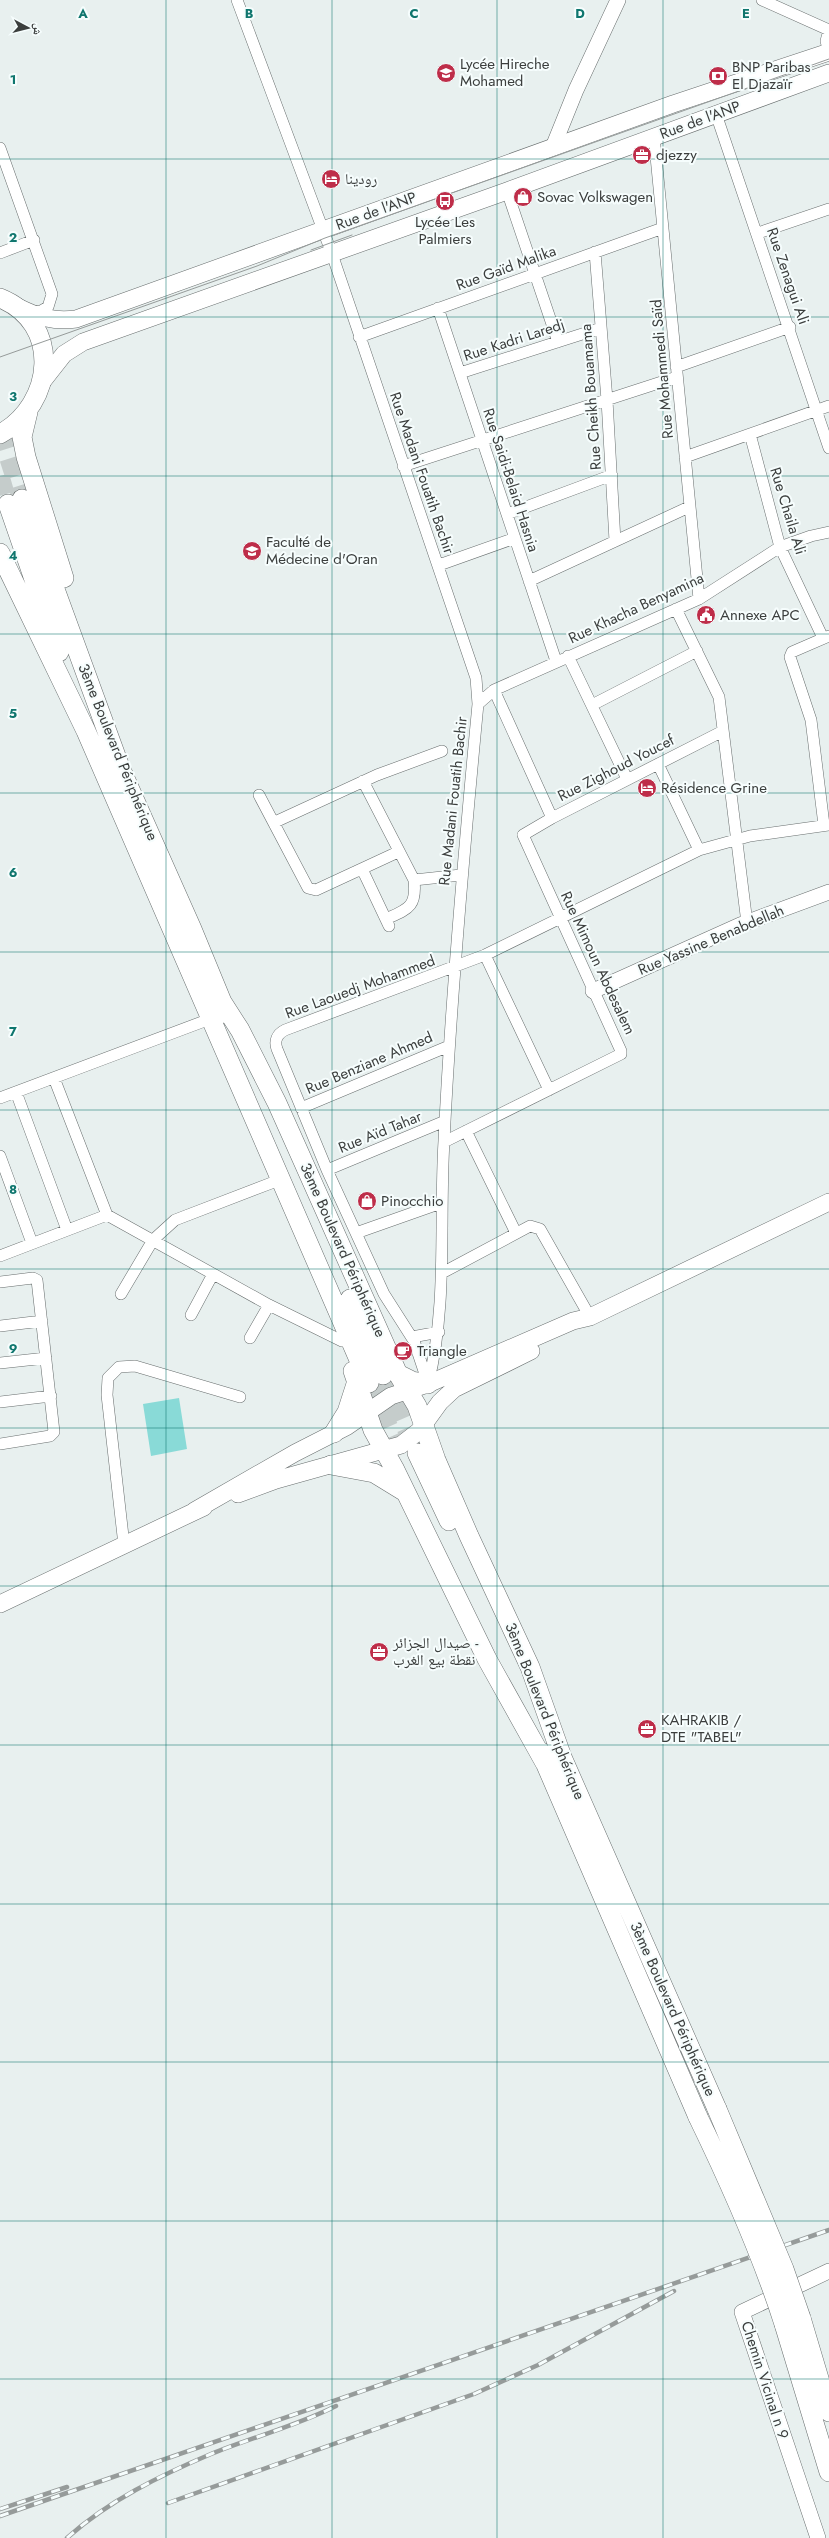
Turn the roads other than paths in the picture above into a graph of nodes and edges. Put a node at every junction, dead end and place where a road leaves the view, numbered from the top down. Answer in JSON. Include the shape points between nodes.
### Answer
{"nodes":[{"id":1,"x":237,"y":0,"type":"edge"},
{"id":2,"x":618,"y":0,"type":"edge"},
{"id":3,"x":762,"y":0,"type":"edge"},
{"id":4,"x":829,"y":30,"type":"edge"},
{"id":5,"x":829,"y":52,"type":"edge"},
{"id":6,"x":829,"y":73,"type":"edge"},
{"id":7,"x":716,"y":114,"type":"junction"},
{"id":8,"x":654,"y":136,"type":"junction"},
{"id":9,"x":553,"y":147,"type":"junction"},
{"id":10,"x":0,"y":148,"type":"edge"},
{"id":11,"x":11,"y":178,"type":"junction"},
{"id":12,"x":0,"y":182,"type":"edge"},
{"id":13,"x":507,"y":191,"type":"junction"},
{"id":14,"x":829,"y":209,"type":"edge"},
{"id":15,"x":664,"y":228,"type":"junction"},
{"id":16,"x":758,"y":233,"type":"junction"},
{"id":17,"x":34,"y":240,"type":"junction"},
{"id":18,"x":327,"y":243,"type":"junction"},
{"id":19,"x":595,"y":252,"type":"junction"},
{"id":20,"x":0,"y":253,"type":"edge"},
{"id":21,"x":535,"y":274,"type":"junction"},
{"id":22,"x":9,"y":302,"type":"edge"},
{"id":23,"x":438,"y":308,"type":"junction"},
{"id":24,"x":790,"y":327,"type":"junction"},
{"id":25,"x":601,"y":328,"type":"junction"},
{"id":26,"x":359,"y":337,"type":"junction"},
{"id":27,"x":558,"y":342,"type":"junction"},
{"id":28,"x":677,"y":372,"type":"junction"},
{"id":29,"x":460,"y":373,"type":"junction"},
{"id":30,"x":42,"y":382,"type":"junction"},
{"id":31,"x":607,"y":400,"type":"junction"},
{"id":32,"x":829,"y":406,"type":"edge"},
{"id":33,"x":818,"y":410,"type":"junction"},
{"id":34,"x":28,"y":412,"type":"junction"},
{"id":35,"x":0,"y":434,"type":"edge"},
{"id":36,"x":750,"y":434,"type":"junction"},
{"id":37,"x":483,"y":442,"type":"junction"},
{"id":38,"x":829,"y":448,"type":"edge"},
{"id":39,"x":685,"y":457,"type":"junction"},
{"id":40,"x":403,"y":466,"type":"junction"},
{"id":41,"x":612,"y":476,"type":"junction"},
{"id":42,"x":689,"y":507,"type":"junction"},
{"id":43,"x":507,"y":514,"type":"junction"},
{"id":44,"x":829,"y":532,"type":"edge"},
{"id":45,"x":515,"y":538,"type":"junction"},
{"id":46,"x":615,"y":540,"type":"junction"},
{"id":47,"x":780,"y":547,"type":"junction"},
{"id":48,"x":0,"y":553,"type":"edge"},
{"id":49,"x":439,"y":565,"type":"junction"},
{"id":50,"x":529,"y":581,"type":"junction"},
{"id":51,"x":699,"y":599,"type":"junction"},
{"id":52,"x":676,"y":609,"type":"junction"},
{"id":53,"x":826,"y":637,"type":"edge"},
{"id":54,"x":697,"y":650,"type":"junction"},
{"id":55,"x":568,"y":656,"type":"junction"},
{"id":56,"x":556,"y":661,"type":"junction"},
{"id":57,"x":494,"y":690,"type":"junction"},
{"id":58,"x":478,"y":704,"type":"junction"},
{"id":59,"x":592,"y":705,"type":"junction"},
{"id":60,"x":86,"y":730,"type":"junction"},
{"id":61,"x":723,"y":731,"type":"junction"},
{"id":62,"x":442,"y":752,"type":"dead end"},
{"id":63,"x":658,"y":764,"type":"junction"},
{"id":64,"x":120,"y":767,"type":"junction"},
{"id":65,"x":627,"y":779,"type":"junction"},
{"id":66,"x":363,"y":781,"type":"junction"},
{"id":67,"x":259,"y":795,"type":"dead end"},
{"id":68,"x":552,"y":818,"type":"junction"},
{"id":69,"x":275,"y":822,"type":"junction"},
{"id":70,"x":826,"y":825,"type":"edge"},
{"id":71,"x":523,"y":834,"type":"joint"},
{"id":72,"x":736,"y":840,"type":"junction"},
{"id":73,"x":699,"y":850,"type":"junction"},
{"id":74,"x":398,"y":852,"type":"junction"},
{"id":75,"x":362,"y":869,"type":"junction"},
{"id":76,"x":461,"y":875,"type":"junction"},
{"id":77,"x":414,"y":880,"type":"junction"},
{"id":78,"x":829,"y":892,"type":"edge"},
{"id":79,"x":561,"y":918,"type":"junction"},
{"id":80,"x":747,"y":923,"type":"junction"},
{"id":81,"x":485,"y":955,"type":"junction"},
{"id":82,"x":453,"y":969,"type":"junction"},
{"id":83,"x":593,"y":991,"type":"junction"},
{"id":84,"x":210,"y":1019,"type":"junction"},
{"id":85,"x":449,"y":1046,"type":"junction"},
{"id":86,"x":232,"y":1069,"type":"junction"},
{"id":87,"x":54,"y":1078,"type":"junction"},
{"id":88,"x":549,"y":1090,"type":"junction"},
{"id":89,"x":16,"y":1092,"type":"junction"},
{"id":90,"x":0,"y":1098,"type":"edge"},
{"id":91,"x":301,"y":1108,"type":"junction"},
{"id":92,"x":445,"y":1121,"type":"junction"},
{"id":93,"x":466,"y":1131,"type":"junction"},
{"id":94,"x":444,"y":1142,"type":"junction"},
{"id":95,"x":0,"y":1156,"type":"edge"},
{"id":96,"x":326,"y":1170,"type":"junction"},
{"id":97,"x":274,"y":1182,"type":"junction"},
{"id":98,"x":829,"y":1202,"type":"edge"},
{"id":99,"x":441,"y":1203,"type":"junction"},
{"id":100,"x":107,"y":1215,"type":"junction"},
{"id":101,"x":67,"y":1230,"type":"junction"},
{"id":102,"x":356,"y":1233,"type":"junction"},
{"id":103,"x":516,"y":1233,"type":"junction"},
{"id":104,"x":153,"y":1240,"type":"junction"},
{"id":105,"x":32,"y":1244,"type":"junction"},
{"id":106,"x":0,"y":1256,"type":"edge"},
{"id":107,"x":442,"y":1272,"type":"junction"},
{"id":108,"x":213,"y":1274,"type":"junction"},
{"id":109,"x":0,"y":1282,"type":"edge"},
{"id":110,"x":121,"y":1294,"type":"dead end"},
{"id":111,"x":270,"y":1305,"type":"junction"},
{"id":112,"x":191,"y":1315,"type":"dead end"},
{"id":113,"x":590,"y":1317,"type":"junction"},
{"id":114,"x":42,"y":1321,"type":"junction"},
{"id":115,"x":0,"y":1326,"type":"edge"},
{"id":116,"x":439,"y":1332,"type":"junction"},
{"id":117,"x":412,"y":1337,"type":"junction"},
{"id":118,"x":250,"y":1338,"type":"dead end"},
{"id":119,"x":342,"y":1341,"type":"junction"},
{"id":120,"x":46,"y":1358,"type":"junction"},
{"id":121,"x":0,"y":1363,"type":"edge"},
{"id":122,"x":383,"y":1381,"type":"junction"},
{"id":123,"x":428,"y":1384,"type":"junction"},
{"id":124,"x":51,"y":1396,"type":"junction"},
{"id":125,"x":240,"y":1397,"type":"dead end"},
{"id":126,"x":0,"y":1402,"type":"edge"},
{"id":127,"x":368,"y":1412,"type":"junction"},
{"id":128,"x":424,"y":1425,"type":"junction"},
{"id":129,"x":334,"y":1433,"type":"junction"},
{"id":130,"x":0,"y":1444,"type":"edge"},
{"id":131,"x":384,"y":1451,"type":"junction"},
{"id":132,"x":410,"y":1456,"type":"tunnel mouth"},
{"id":133,"x":331,"y":1465,"type":"junction"},
{"id":134,"x":406,"y":1492,"type":"junction"},
{"id":135,"x":194,"y":1511,"type":"junction"},
{"id":136,"x":124,"y":1545,"type":"junction"},
{"id":137,"x":0,"y":1604,"type":"edge"},
{"id":138,"x":553,"y":1760,"type":"junction"},
{"id":139,"x":829,"y":2271,"type":"edge"},
{"id":140,"x":793,"y":2321,"type":"junction"},
{"id":141,"x":829,"y":2412,"type":"edge"},
{"id":142,"x":829,"y":2472,"type":"edge"},
{"id":143,"x":818,"y":2538,"type":"edge"}],
"edges":[{"from":1,"to":18,"type":"street","name":"Rue Madani Fouatih Bachir"},
{"from":2,"to":9,"type":"street","via":[[576,90]]},
{"from":3,"to":4,"type":"street"},
{"from":4,"to":5,"type":"street","via":[[826,41]]},
{"from":5,"to":9,"type":"main road","name":"Rue de l'ANP","via":[[680,101]]},
{"from":6,"to":7,"type":"main road","name":"Rue de l'ANP"},
{"from":7,"to":8,"type":"main road","name":"Rue de l'ANP"},
{"from":7,"to":16,"type":"street","name":"Rue Zenagui Ali"},
{"from":8,"to":13,"type":"main road","name":"Rue de l'ANP"},
{"from":8,"to":15,"type":"street","name":"Rue Mohammedi Saïd"},
{"from":9,"to":18,"type":"main road","name":"Rue de l'ANP"},
{"from":10,"to":11,"type":"street"},
{"from":11,"to":12,"type":"street"},
{"from":11,"to":17,"type":"street"},
{"from":13,"to":18,"type":"main road","name":"Rue de l'ANP"},
{"from":13,"to":21,"type":"street"},
{"from":14,"to":16,"type":"street"},
{"from":15,"to":19,"type":"street","name":"Rue Gaïd Malika"},
{"from":15,"to":28,"type":"street","name":"Rue Mohammedi Saïd"},
{"from":16,"to":24,"type":"street","name":"Rue Zenagui Ali"},
{"from":17,"to":20,"type":"street"},
{"from":17,"to":22,"type":"street","via":[[52,294],[48,307],[41,311]]},
{"from":18,"to":22,"type":"main road","name":"Rue de l'ANP","via":[[76,319],[62,321],[41,318]]},
{"from":18,"to":26,"type":"street","name":"Rue Madani Fouatih Bachir"},
{"from":18,"to":30,"type":"main road","name":"Rue de l'ANP","via":[[83,342],[64,354]]},
{"from":19,"to":21,"type":"street","name":"Rue Gaïd Malika"},
{"from":19,"to":25,"type":"street","name":"Rue Cheikh Bouamama"},
{"from":21,"to":23,"type":"street","name":"Rue Gaïd Malika"},
{"from":21,"to":27,"type":"street"},
{"from":22,"to":30,"type":"highway","via":[[24,315],[39,339],[44,360]]},
{"from":23,"to":26,"type":"street","name":"Rue Gaïd Malika"},
{"from":23,"to":29,"type":"street","name":"Rue Saidi-Belaid Hasnia"},
{"from":24,"to":28,"type":"street"},
{"from":24,"to":33,"type":"street","name":"Rue Zenagui Ali"},
{"from":25,"to":27,"type":"street","name":"Rue Kadri Laredj"},
{"from":25,"to":31,"type":"street","name":"Rue Cheikh Bouamama"},
{"from":26,"to":40,"type":"street","name":"Rue Madani Fouatih Bachir"},
{"from":27,"to":29,"type":"street","name":"Rue Kadri Laredj"},
{"from":28,"to":31,"type":"street"},
{"from":28,"to":39,"type":"street","name":"Rue Mohammedi Saïd"},
{"from":29,"to":37,"type":"street","name":"Rue Saidi-Belaid Hasnia"},
{"from":30,"to":34,"type":"highway","via":[[37,398]]},
{"from":31,"to":37,"type":"street"},
{"from":31,"to":41,"type":"street","name":"Rue Cheikh Bouamama"},
{"from":32,"to":33,"type":"street"},
{"from":33,"to":36,"type":"street"},
{"from":33,"to":38,"type":"street","name":"Rue Zenagui Ali"},
{"from":34,"to":35,"type":"highway","via":[[16,425]]},
{"from":34,"to":64,"type":"highway","via":[[22,437],[26,457],[106,713]]},
{"from":36,"to":39,"type":"street"},
{"from":36,"to":47,"type":"street","name":"Rue Chaila Ali"},
{"from":37,"to":40,"type":"street"},
{"from":37,"to":43,"type":"street","name":"Rue Saidi-Belaid Hasnia"},
{"from":39,"to":42,"type":"street","name":"Rue Mohammedi Saïd"},
{"from":40,"to":49,"type":"street","name":"Rue Madani Fouatih Bachir"},
{"from":41,"to":43,"type":"street"},
{"from":41,"to":46,"type":"street","name":"Rue Cheikh Bouamama"},
{"from":42,"to":46,"type":"street"},
{"from":42,"to":51,"type":"street","name":"Rue Mohammedi Saïd"},
{"from":43,"to":45,"type":"street","name":"Rue Saidi-Belaid Hasnia"},
{"from":44,"to":47,"type":"street","name":"Rue Khacha Benyamina"},
{"from":45,"to":49,"type":"street"},
{"from":45,"to":50,"type":"street","name":"Rue Saidi-Belaid Hasnia"},
{"from":46,"to":50,"type":"street"},
{"from":47,"to":51,"type":"street","name":"Rue Khacha Benyamina"},
{"from":47,"to":53,"type":"street","name":"Rue Chaila Ali"},
{"from":48,"to":60,"type":"highway"},
{"from":49,"to":58,"type":"street","name":"Rue Madani Fouatih Bachir","via":[[476,678]]},
{"from":50,"to":56,"type":"street","name":"Rue Saidi-Belaid Hasnia"},
{"from":51,"to":52,"type":"street","name":"Rue Khacha Benyamina"},
{"from":52,"to":54,"type":"street"},
{"from":52,"to":55,"type":"street","name":"Rue Khacha Benyamina"},
{"from":53,"to":70,"type":"street","via":[[792,652],[790,657],[811,720]]},
{"from":54,"to":59,"type":"street"},
{"from":54,"to":61,"type":"street","via":[[718,696]]},
{"from":55,"to":56,"type":"street","name":"Rue Khacha Benyamina"},
{"from":55,"to":59,"type":"street"},
{"from":56,"to":57,"type":"street","name":"Rue Khacha Benyamina"},
{"from":57,"to":58,"type":"street","name":"Rue Khacha Benyamina"},
{"from":57,"to":68,"type":"street"},
{"from":58,"to":76,"type":"street","name":"Rue Madani Fouatih Bachir"},
{"from":59,"to":65,"type":"street"},
{"from":60,"to":64,"type":"highway","name":"3ème Boulevard Périphérique","via":[[15,501]]},
{"from":60,"to":84,"type":"highway"},
{"from":61,"to":63,"type":"street","name":"Rue Zighoud Youcef"},
{"from":61,"to":72,"type":"street"},
{"from":62,"to":66,"type":"street"},
{"from":63,"to":65,"type":"street","name":"Rue Zighoud Youcef"},
{"from":63,"to":73,"type":"street"},
{"from":64,"to":122,"type":"highway","name":"3ème Boulevard Périphérique","via":[[222,1002],[240,1030],[274,1096]]},
{"from":65,"to":68,"type":"street","name":"Rue Zighoud Youcef"},
{"from":66,"to":69,"type":"street"},
{"from":66,"to":74,"type":"street"},
{"from":67,"to":69,"type":"street"},
{"from":68,"to":71,"type":"street","name":"Rue Zighoud Youcef"},
{"from":69,"to":75,"type":"street","via":[[308,888],[316,890]]},
{"from":70,"to":72,"type":"street","name":"Rue Laouedj Mohammed"},
{"from":71,"to":79,"type":"street","name":"Rue Mimoun Abdesalem"},
{"from":72,"to":73,"type":"street","name":"Rue Laouedj Mohammed"},
{"from":72,"to":80,"type":"street"},
{"from":73,"to":79,"type":"street","name":"Rue Laouedj Mohammed"},
{"from":74,"to":75,"type":"street"},
{"from":74,"to":77,"type":"street"},
{"from":75,"to":77,"type":"street","via":[[387,923],[408,909],[416,893]]},
{"from":76,"to":77,"type":"street"},
{"from":76,"to":82,"type":"street","name":"Rue Madani Fouatih Bachir"},
{"from":78,"to":80,"type":"street","name":"Rue Yassine Benabdellah"},
{"from":79,"to":81,"type":"street","name":"Rue Laouedj Mohammed"},
{"from":79,"to":83,"type":"street","name":"Rue Mimoun Abdesalem"},
{"from":80,"to":83,"type":"street","name":"Rue Yassine Benabdellah"},
{"from":81,"to":82,"type":"street","name":"Rue Laouedj Mohammed"},
{"from":81,"to":88,"type":"street"},
{"from":82,"to":85,"type":"street","name":"Rue Madani Fouatih Bachir"},
{"from":82,"to":91,"type":"street","name":"Rue Laouedj Mohammed","via":[[281,1032],[276,1045]]},
{"from":83,"to":88,"type":"street","name":"Rue Mimoun Abdesalem","via":[[621,1054]]},
{"from":84,"to":86,"type":"highway"},
{"from":84,"to":87,"type":"street"},
{"from":85,"to":91,"type":"street","name":"Rue Benziane Ahmed"},
{"from":85,"to":92,"type":"street","name":"Rue Madani Fouatih Bachir"},
{"from":86,"to":97,"type":"highway"},
{"from":86,"to":122,"type":"highway"},
{"from":87,"to":89,"type":"street"},
{"from":87,"to":100,"type":"street"},
{"from":88,"to":93,"type":"street","name":"Rue Mimoun Abdesalem"},
{"from":89,"to":90,"type":"street"},
{"from":89,"to":101,"type":"street"},
{"from":91,"to":96,"type":"street","name":"Rue Laouedj Mohammed"},
{"from":92,"to":94,"type":"street","name":"Rue Madani Fouatih Bachir"},
{"from":92,"to":96,"type":"street","name":"Rue Aïd Tahar"},
{"from":93,"to":94,"type":"street","name":"Rue Mimoun Abdesalem"},
{"from":93,"to":103,"type":"street"},
{"from":94,"to":99,"type":"street","name":"Rue Madani Fouatih Bachir"},
{"from":95,"to":105,"type":"street"},
{"from":96,"to":102,"type":"street","name":"Rue Laouedj Mohammed"},
{"from":97,"to":104,"type":"street","via":[[175,1220]]},
{"from":97,"to":119,"type":"highway"},
{"from":98,"to":113,"type":"main road"},
{"from":99,"to":102,"type":"street"},
{"from":99,"to":107,"type":"street","name":"Rue Madani Fouatih Bachir"},
{"from":100,"to":101,"type":"street"},
{"from":100,"to":104,"type":"street"},
{"from":101,"to":105,"type":"street"},
{"from":102,"to":117,"type":"street","name":"Rue Laouedj Mohammed","via":[[387,1300]]},
{"from":103,"to":107,"type":"street"},
{"from":103,"to":113,"type":"street","via":[[530,1226],[540,1229]]},
{"from":104,"to":108,"type":"street"},
{"from":104,"to":110,"type":"street"},
{"from":105,"to":106,"type":"street"},
{"from":107,"to":116,"type":"street","name":"Rue Madani Fouatih Bachir"},
{"from":108,"to":111,"type":"street"},
{"from":108,"to":112,"type":"street"},
{"from":109,"to":114,"type":"street","via":[[35,1278]]},
{"from":111,"to":118,"type":"street"},
{"from":111,"to":119,"type":"street"},
{"from":113,"to":123,"type":"main road","via":[[573,1321]]},
{"from":113,"to":128,"type":"main road","via":[[576,1328],[454,1389],[440,1402]]},
{"from":114,"to":115,"type":"street"},
{"from":114,"to":120,"type":"street"},
{"from":116,"to":117,"type":"street"},
{"from":116,"to":123,"type":"street","name":"Rue Madani Fouatih Bachir"},
{"from":117,"to":123,"type":"street","name":"Rue Laouedj Mohammed"},
{"from":119,"to":122,"type":"highway"},
{"from":120,"to":121,"type":"street"},
{"from":120,"to":124,"type":"street"},
{"from":122,"to":123,"type":"highway"},
{"from":122,"to":127,"type":"highway"},
{"from":122,"to":127,"type":"main road","via":[[387,1398]]},
{"from":122,"to":128,"type":"highway","name":"3ème Boulevard Périphérique","via":[[417,1406]]},
{"from":122,"to":129,"type":"highway","via":[[347,1412]]},
{"from":124,"to":126,"type":"street"},
{"from":124,"to":130,"type":"street","via":[[52,1435]]},
{"from":125,"to":136,"type":"street","via":[[135,1366],[119,1367],[108,1378],[107,1395]]},
{"from":127,"to":129,"type":"main road"},
{"from":127,"to":131,"type":"highway","via":[[373,1430]]},
{"from":128,"to":131,"type":"main road","via":[[408,1441]]},
{"from":128,"to":138,"type":"highway","name":"3ème Boulevard Périphérique","via":[[436,1460],[469,1536],[537,1662]]},
{"from":129,"to":135,"type":"main road","via":[[295,1452]]},
{"from":131,"to":133,"type":"main road"},
{"from":131,"to":134,"type":"highway"},
{"from":132,"to":138,"type":"highway","via":[[512,1658]]},
{"from":133,"to":134,"type":"highway","via":[[374,1473]]},
{"from":133,"to":135,"type":"main road","via":[[276,1480]]},
{"from":134,"to":138,"type":"highway","via":[[487,1659]]},
{"from":135,"to":136,"type":"main road"},
{"from":136,"to":137,"type":"main road"},
{"from":138,"to":140,"type":"highway","bridge":true,"via":[[698,2117]]},
{"from":138,"to":140,"type":"highway","name":"3ème Boulevard Périphérique","bridge":true,"via":[[717,2109],[781,2261]]},
{"from":139,"to":143,"type":"street","name":"Chemin Vicinal n 9","via":[[742,2312]]},
{"from":140,"to":141,"type":"highway","name":"3ème Boulevard Périphérique"},
{"from":140,"to":142,"type":"highway","name":"3ème Boulevard Périphérique"}]}
